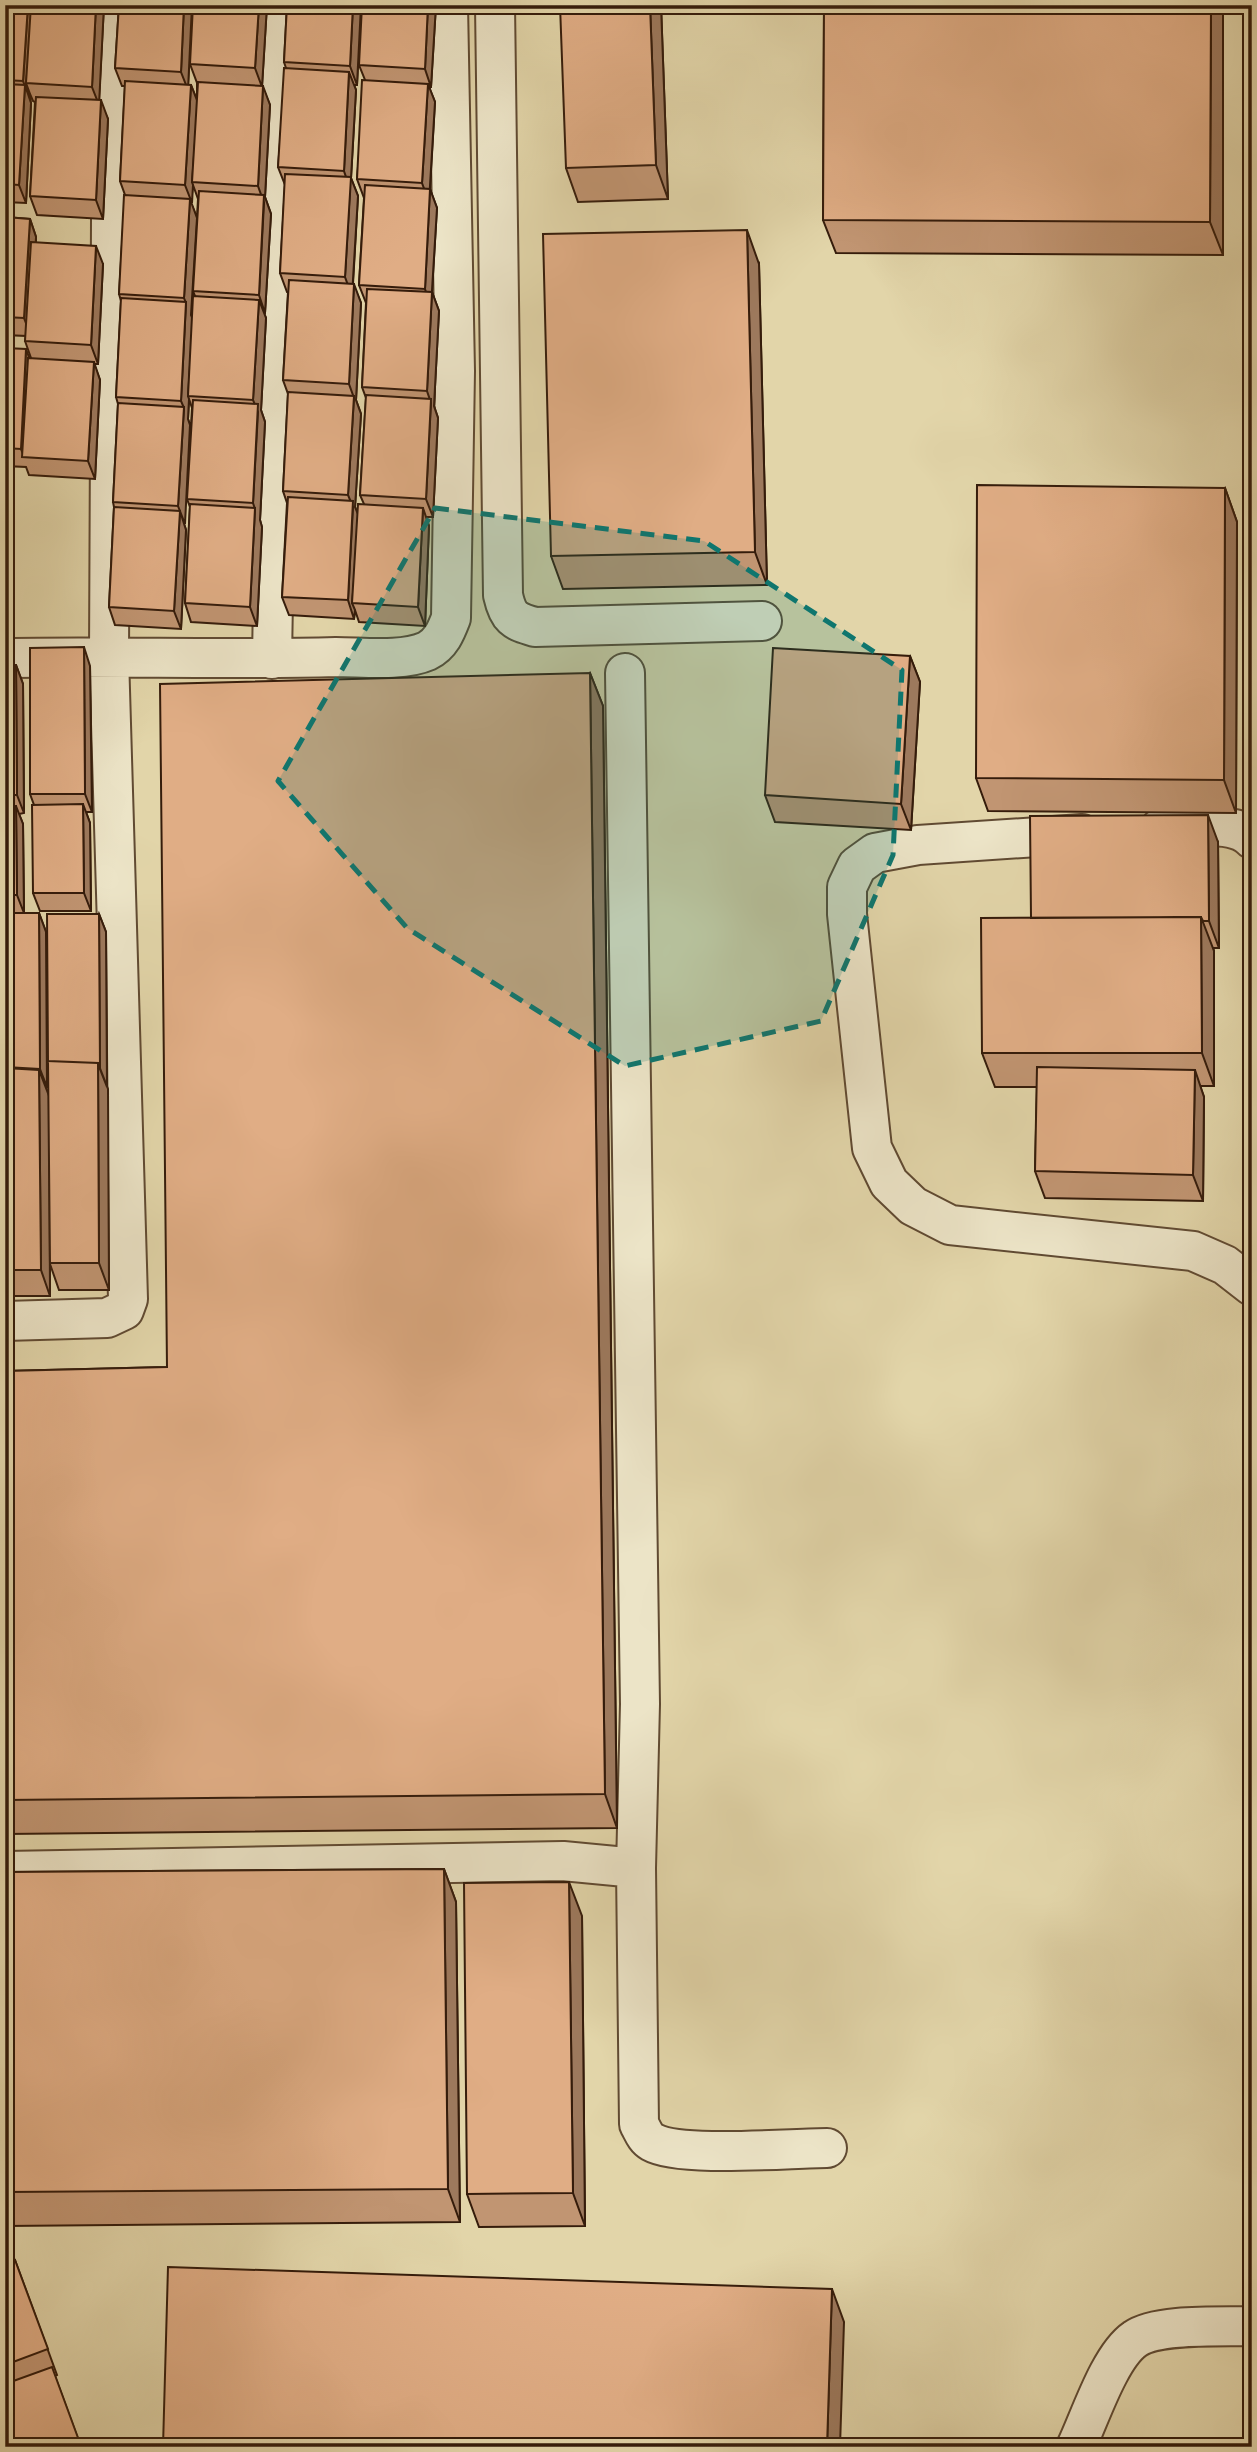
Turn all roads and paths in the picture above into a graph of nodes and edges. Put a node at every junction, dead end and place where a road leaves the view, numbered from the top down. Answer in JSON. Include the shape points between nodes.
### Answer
{"nodes":[{"id":1,"x":112,"y":5,"type":"edge"},
{"id":2,"x":283,"y":5,"type":"edge"},
{"id":3,"x":448,"y":5,"type":"edge"},
{"id":4,"x":495,"y":5,"type":"edge"},
{"id":5,"x":762,"y":621,"type":"dead end"},
{"id":6,"x":109,"y":656,"type":"junction"},
{"id":7,"x":5,"y":658,"type":"edge"},
{"id":8,"x":272,"y":659,"type":"junction"},
{"id":9,"x":625,"y":673,"type":"dead end"},
{"id":10,"x":1252,"y":839,"type":"edge"},
{"id":11,"x":1252,"y":1286,"type":"edge"},
{"id":12,"x":5,"y":1321,"type":"edge"},
{"id":13,"x":636,"y":1868,"type":"junction"},
{"id":14,"x":5,"y":1871,"type":"edge"},
{"id":15,"x":827,"y":2148,"type":"dead end"},
{"id":16,"x":1252,"y":2326,"type":"edge"},
{"id":17,"x":1076,"y":2447,"type":"edge"}],
"edges":[{"from":1,"to":6,"type":"street"},
{"from":2,"to":8,"type":"street"},
{"from":3,"to":8,"type":"street","via":[[455,371],[451,618],[443,638],[426,651]]},
{"from":4,"to":5,"type":"street","via":[[503,595],[507,612],[512,620],[535,627]]},
{"from":6,"to":7,"type":"street"},
{"from":6,"to":8,"type":"street"},
{"from":6,"to":12,"type":"street","via":[[128,1299],[124,1310],[107,1318]]},
{"from":9,"to":13,"type":"street","via":[[640,1704]]},
{"from":10,"to":11,"type":"street","via":[[1247,833],[1213,826],[908,846],[875,853],[857,866],[848,887],[847,914],[872,1148],[889,1183],[914,1206],[950,1225],[1193,1251],[1225,1265]]},
{"from":13,"to":14,"type":"street","via":[[563,1861]]},
{"from":13,"to":15,"type":"street","via":[[639,2124],[646,2137],[679,2149]]},
{"from":16,"to":17,"type":"street","via":[[1159,2331],[1136,2338],[1119,2355]]}]}
